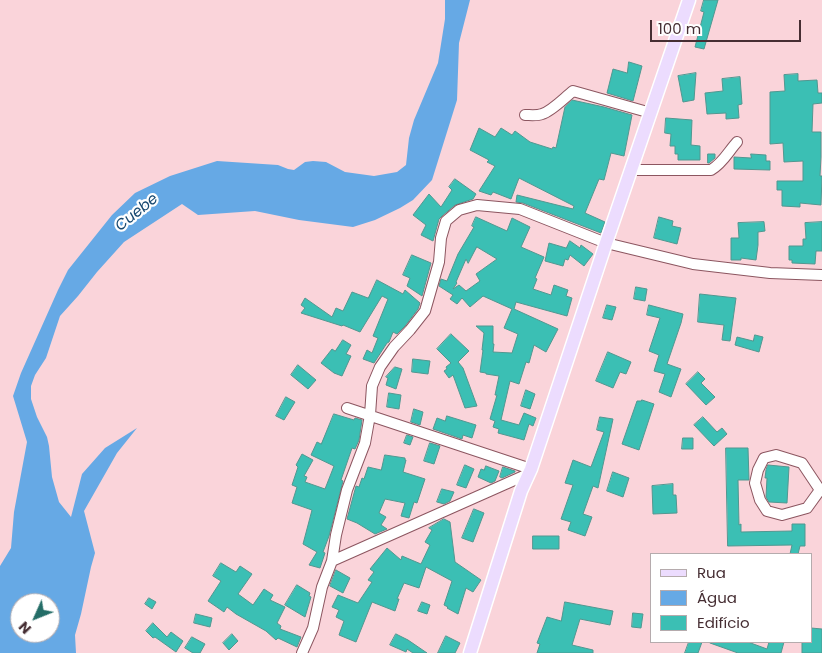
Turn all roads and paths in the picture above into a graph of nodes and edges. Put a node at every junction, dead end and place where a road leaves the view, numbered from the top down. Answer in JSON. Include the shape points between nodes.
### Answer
{"nodes":[{"id":1,"x":689,"y":0,"type":"edge"},
{"id":2,"x":651,"y":112,"type":"junction"},
{"id":3,"x":525,"y":115,"type":"dead end"},
{"id":4,"x":737,"y":142,"type":"dead end"},
{"id":5,"x":631,"y":170,"type":"junction"},
{"id":6,"x":606,"y":243,"type":"junction"},
{"id":7,"x":822,"y":275,"type":"edge"},
{"id":8,"x":346,"y":408,"type":"dead end"},
{"id":9,"x":370,"y":415,"type":"junction"},
{"id":10,"x":530,"y":471,"type":"junction"},
{"id":11,"x":821,"y":490,"type":"edge"},
{"id":12,"x":332,"y":561,"type":"junction"},
{"id":13,"x":302,"y":653,"type":"edge"},
{"id":14,"x":470,"y":653,"type":"edge"}],
"edges":[{"from":1,"to":2,"type":"main road"},
{"from":2,"to":3,"type":"street","via":[[573,91],[541,115]]},
{"from":2,"to":5,"type":"main road"},
{"from":4,"to":5,"type":"street","via":[[722,162],[711,170]]},
{"from":5,"to":6,"type":"main road"},
{"from":6,"to":7,"type":"street","via":[[693,264]]},
{"from":6,"to":9,"type":"street","via":[[520,209],[477,205],[459,210],[446,221],[425,311],[380,367],[372,386]]},
{"from":6,"to":10,"type":"main road"},
{"from":8,"to":9,"type":"street"},
{"from":9,"to":10,"type":"street"},
{"from":9,"to":12,"type":"street","via":[[365,443],[347,490]]},
{"from":10,"to":12,"type":"street"},
{"from":10,"to":14,"type":"main road"},
{"from":11,"to":11,"type":"street","via":[[807,508],[782,515],[767,511],[755,483],[764,458],[776,455],[802,464]]},
{"from":12,"to":13,"type":"street","via":[[322,587],[313,628]]}]}
